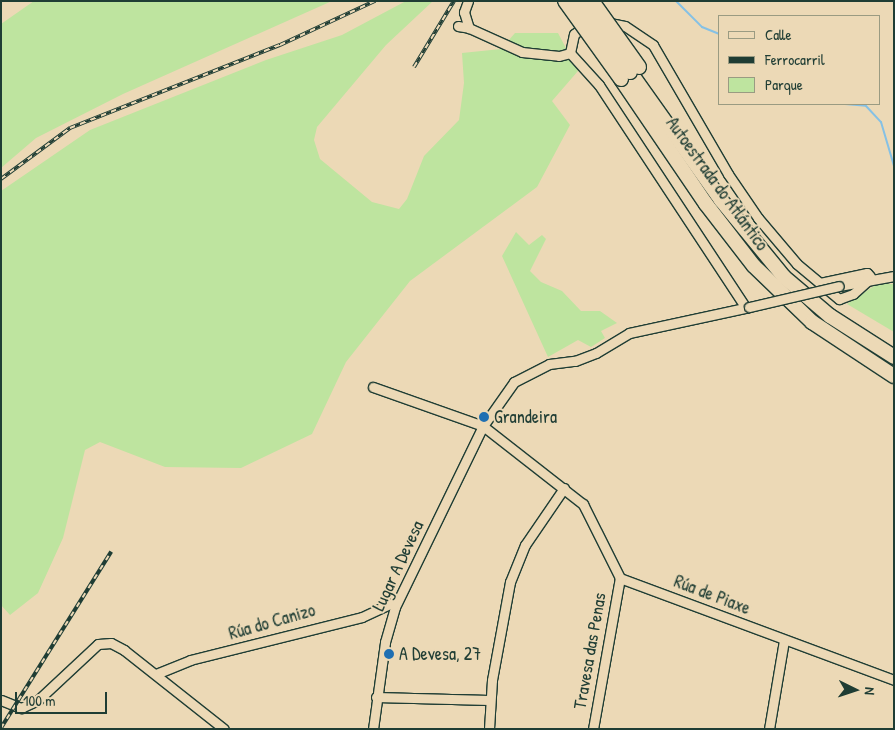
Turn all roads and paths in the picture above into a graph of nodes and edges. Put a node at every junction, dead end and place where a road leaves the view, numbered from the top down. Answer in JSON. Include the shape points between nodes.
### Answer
{"nodes":[{"id":1,"x":468,"y":1,"type":"edge"},
{"id":2,"x":565,"y":1,"type":"edge"},
{"id":3,"x":578,"y":1,"type":"edge"},
{"id":4,"x":592,"y":1,"type":"edge"},
{"id":5,"x":458,"y":26,"type":"dead end"},
{"id":6,"x":468,"y":28,"type":"junction"},
{"id":7,"x":570,"y":53,"type":"junction"},
{"id":8,"x":630,"y":73,"type":"junction"},
{"id":9,"x":894,"y":276,"type":"edge"},
{"id":10,"x":871,"y":278,"type":"junction"},
{"id":11,"x":820,"y":283,"type":"junction"},
{"id":12,"x":747,"y":308,"type":"junction"},
{"id":13,"x":894,"y":357,"type":"edge"},
{"id":14,"x":894,"y":376,"type":"edge"},
{"id":15,"x":372,"y":387,"type":"dead end"},
{"id":16,"x":483,"y":426,"type":"junction"},
{"id":17,"x":564,"y":488,"type":"junction"},
{"id":18,"x":620,"y":578,"type":"junction"},
{"id":19,"x":398,"y":601,"type":"junction"},
{"id":20,"x":784,"y":640,"type":"junction"},
{"id":21,"x":156,"y":674,"type":"junction"},
{"id":22,"x":894,"y":680,"type":"edge"},
{"id":23,"x":376,"y":697,"type":"junction"},
{"id":24,"x":1,"y":700,"type":"edge"},
{"id":25,"x":489,"y":700,"type":"junction"},
{"id":26,"x":224,"y":729,"type":"edge"},
{"id":27,"x":373,"y":729,"type":"edge"},
{"id":28,"x":488,"y":729,"type":"edge"},
{"id":29,"x":593,"y":729,"type":"edge"},
{"id":30,"x":769,"y":729,"type":"edge"}],
"edges":[{"from":1,"to":6,"type":"street","via":[[464,12]]},
{"from":2,"to":8,"type":"highway","name":"Autoestrada do Atlántico","bridge":true},
{"from":3,"to":8,"type":"highway","name":"Autoestrada do Atlántico","bridge":true},
{"from":4,"to":8,"type":"highway","bridge":true},
{"from":5,"to":6,"type":"street"},
{"from":6,"to":7,"type":"street","via":[[522,52],[560,56]]},
{"from":7,"to":11,"type":"street","via":[[574,34],[588,23],[612,21],[653,45],[742,195],[797,264]]},
{"from":7,"to":12,"type":"street","via":[[599,85]]},
{"from":8,"to":13,"type":"highway","name":"Autoestrada do Atlántico","via":[[721,200],[784,277],[830,316]]},
{"from":8,"to":14,"type":"highway","name":"Autoestrada do Atlántico","via":[[717,221],[754,266],[812,322]]},
{"from":9,"to":10,"type":"street"},
{"from":10,"to":11,"type":"street","via":[[867,273]]},
{"from":10,"to":11,"type":"street","via":[[853,294],[839,299]]},
{"from":10,"to":12,"type":"street","name":"Lugar A Devesa","bridge":true},
{"from":12,"to":16,"type":"street","name":"Lugar A Devesa","via":[[710,318],[646,328],[629,333],[596,354],[549,364],[514,382]]},
{"from":15,"to":16,"type":"street"},
{"from":16,"to":17,"type":"street"},
{"from":16,"to":19,"type":"street","name":"Lugar A Devesa"},
{"from":17,"to":18,"type":"street","via":[[583,504]]},
{"from":17,"to":25,"type":"street","via":[[525,545],[510,582]]},
{"from":18,"to":20,"type":"street","name":"Rúa de Piaxe"},
{"from":18,"to":29,"type":"street","name":"Travesa das Penas"},
{"from":19,"to":21,"type":"street","name":"Rúa do Canizo","via":[[362,617],[190,660]]},
{"from":19,"to":23,"type":"street","name":"Lugar A Devesa","via":[[387,632]]},
{"from":20,"to":22,"type":"street","name":"Rúa de Piaxe"},
{"from":20,"to":30,"type":"street"},
{"from":21,"to":24,"type":"street","via":[[111,643],[98,644],[38,700],[21,708]]},
{"from":21,"to":26,"type":"street"},
{"from":23,"to":25,"type":"street"},
{"from":23,"to":27,"type":"street","name":"Lugar A Devesa"},
{"from":25,"to":28,"type":"street"}]}
